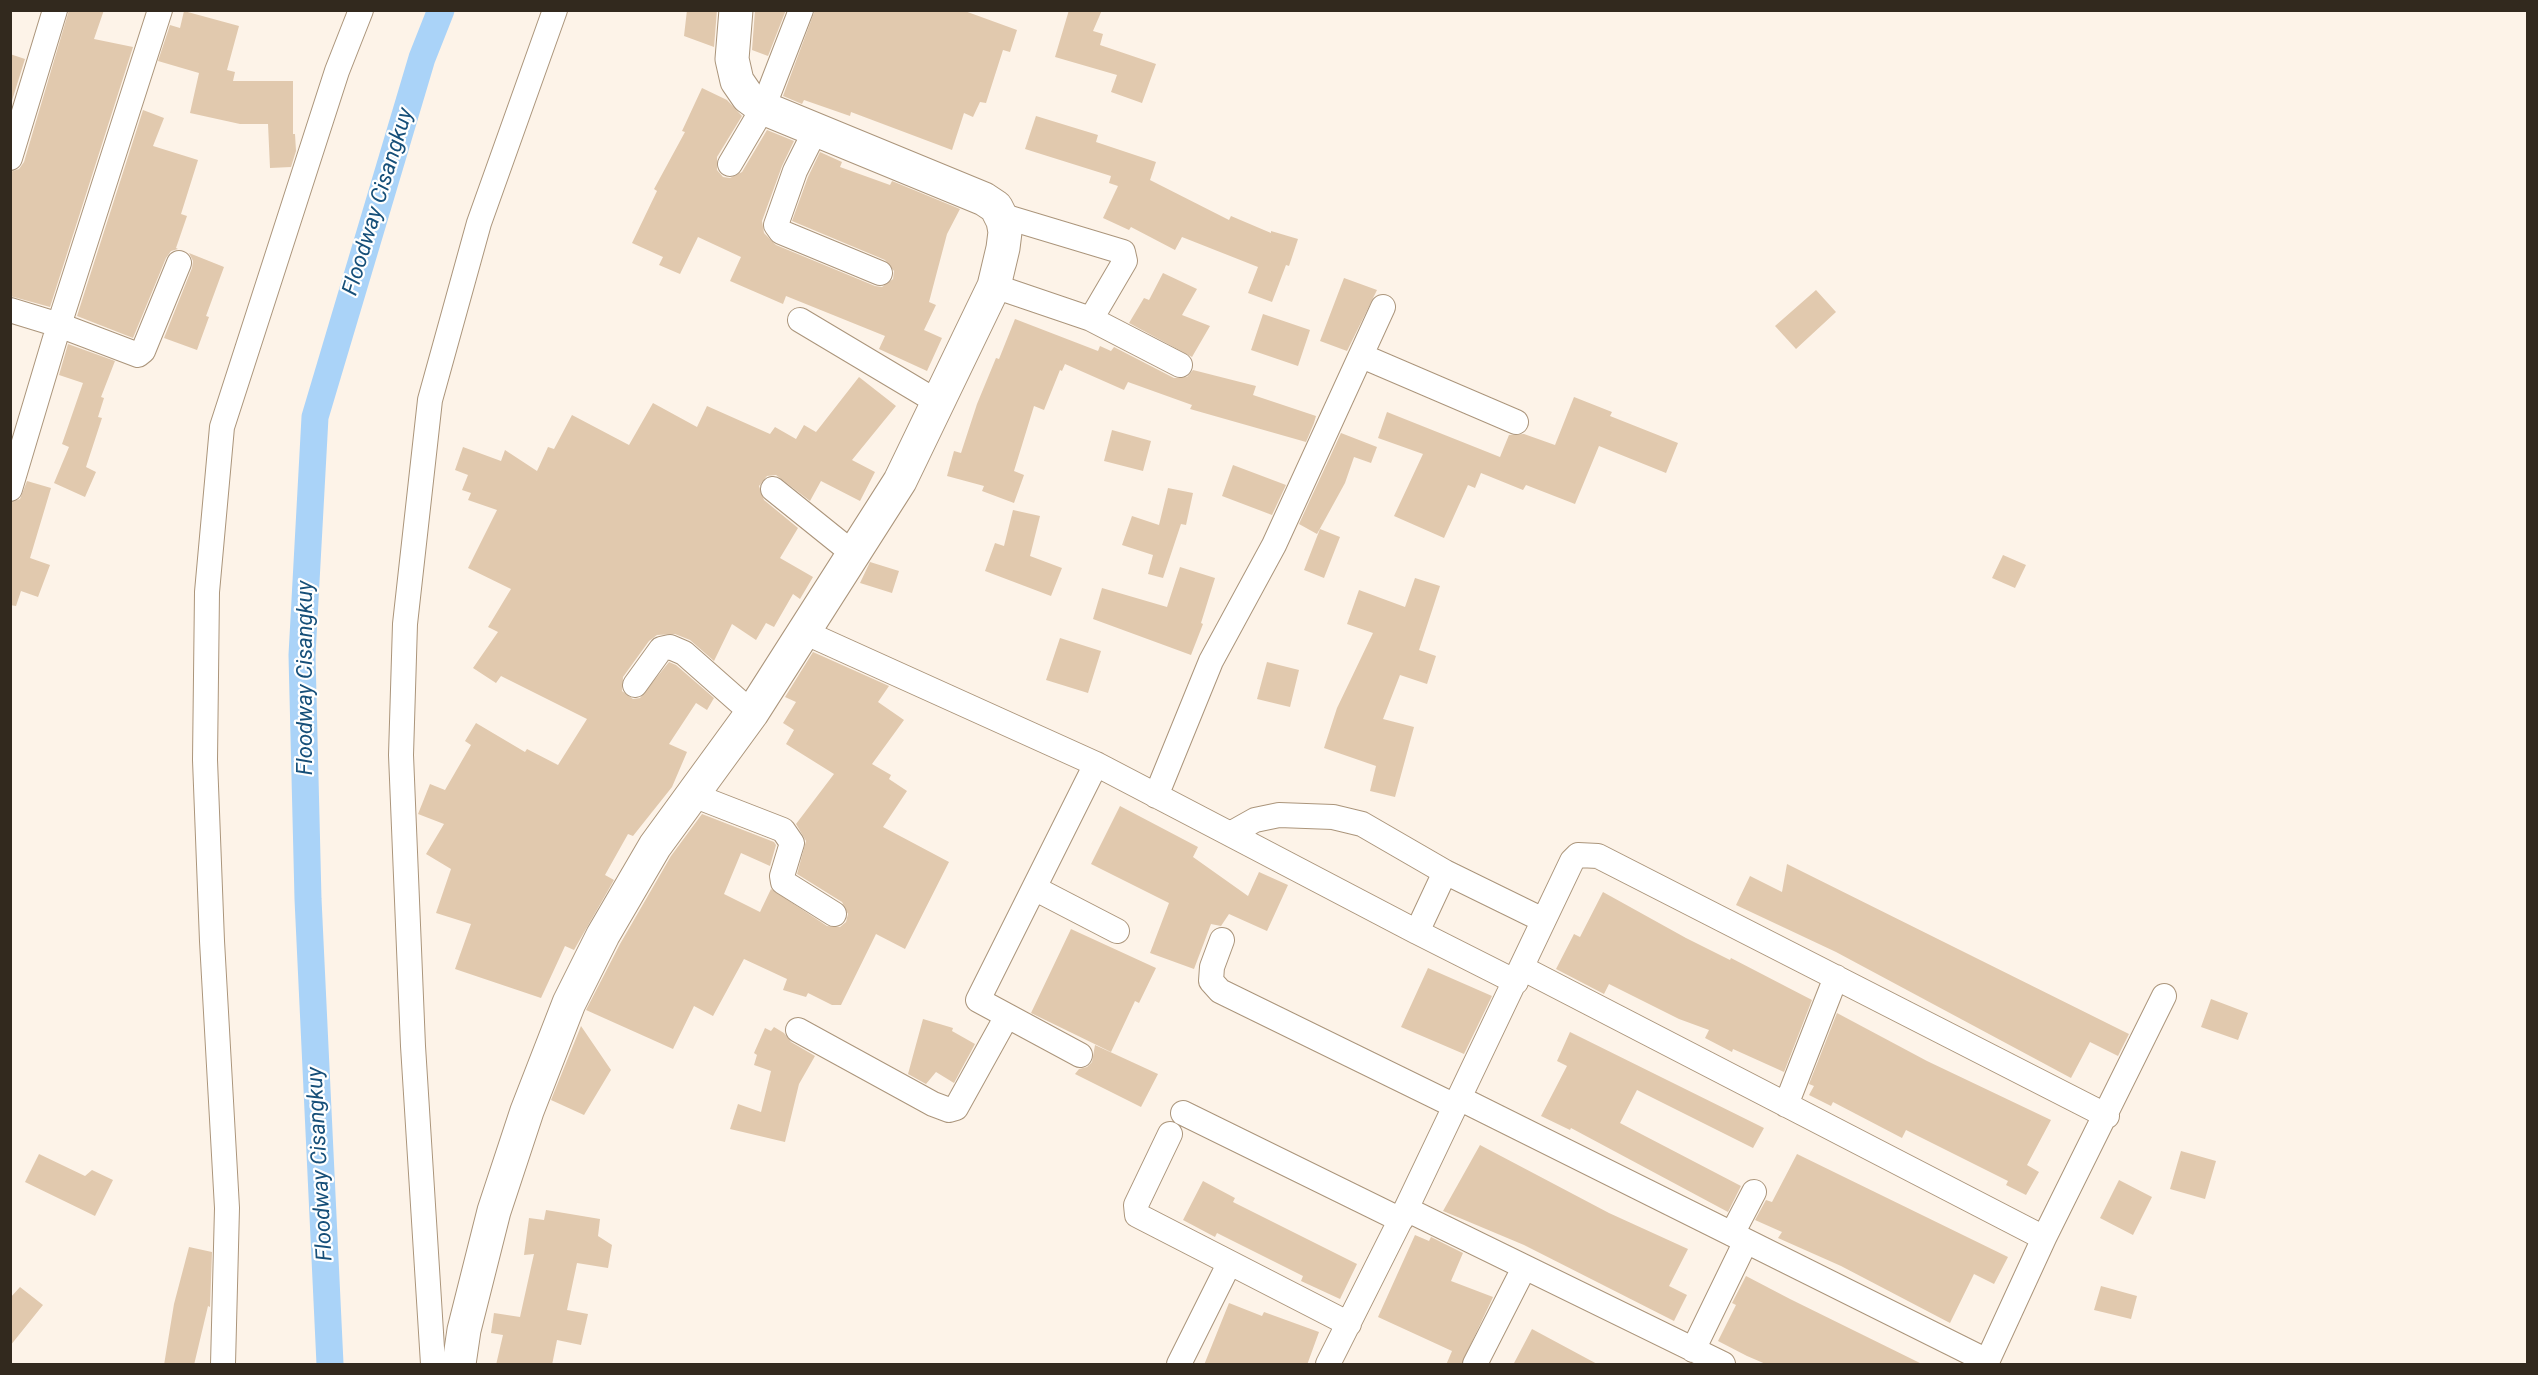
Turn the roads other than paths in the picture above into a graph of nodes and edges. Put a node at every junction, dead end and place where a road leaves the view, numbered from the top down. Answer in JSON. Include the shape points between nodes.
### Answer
{"nodes":[{"id":1,"x":55,"y":10,"type":"edge"},
{"id":2,"x":160,"y":10,"type":"edge"},
{"id":3,"x":361,"y":10,"type":"edge"},
{"id":4,"x":555,"y":10,"type":"edge"},
{"id":5,"x":736,"y":10,"type":"edge"},
{"id":6,"x":801,"y":10,"type":"edge"},
{"id":7,"x":763,"y":108,"type":"junction"},
{"id":8,"x":815,"y":131,"type":"junction"},
{"id":9,"x":10,"y":158,"type":"edge"},
{"id":10,"x":730,"y":164,"type":"dead end"},
{"id":11,"x":1000,"y":215,"type":"junction"},
{"id":12,"x":179,"y":263,"type":"dead end"},
{"id":13,"x":880,"y":273,"type":"dead end"},
{"id":14,"x":994,"y":286,"type":"junction"},
{"id":15,"x":1383,"y":308,"type":"dead end"},
{"id":16,"x":10,"y":310,"type":"edge"},
{"id":17,"x":1091,"y":319,"type":"junction"},
{"id":18,"x":800,"y":320,"type":"dead end"},
{"id":19,"x":59,"y":325,"type":"junction"},
{"id":20,"x":1362,"y":356,"type":"junction"},
{"id":21,"x":1180,"y":365,"type":"dead end"},
{"id":22,"x":939,"y":403,"type":"junction"},
{"id":23,"x":1516,"y":422,"type":"dead end"},
{"id":24,"x":10,"y":489,"type":"edge"},
{"id":25,"x":773,"y":489,"type":"dead end"},
{"id":26,"x":855,"y":555,"type":"junction"},
{"id":27,"x":804,"y":632,"type":"junction"},
{"id":28,"x":635,"y":685,"type":"dead end"},
{"id":29,"x":752,"y":713,"type":"junction"},
{"id":30,"x":1096,"y":764,"type":"junction"},
{"id":31,"x":693,"y":795,"type":"junction"},
{"id":32,"x":1156,"y":796,"type":"junction"},
{"id":33,"x":1230,"y":834,"type":"junction"},
{"id":34,"x":1445,"y":872,"type":"junction"},
{"id":35,"x":1034,"y":888,"type":"junction"},
{"id":36,"x":834,"y":914,"type":"dead end"},
{"id":37,"x":1543,"y":920,"type":"junction"},
{"id":38,"x":1117,"y":931,"type":"dead end"},
{"id":39,"x":1417,"y":932,"type":"junction"},
{"id":40,"x":1222,"y":940,"type":"dead end"},
{"id":41,"x":1519,"y":975,"type":"junction"},
{"id":42,"x":1836,"y":977,"type":"junction"},
{"id":43,"x":2164,"y":996,"type":"dead end"},
{"id":44,"x":1007,"y":1016,"type":"junction"},
{"id":45,"x":798,"y":1030,"type":"dead end"},
{"id":46,"x":1080,"y":1055,"type":"dead end"},
{"id":47,"x":1457,"y":1102,"type":"junction"},
{"id":48,"x":1786,"y":1104,"type":"junction"},
{"id":49,"x":1183,"y":1113,"type":"dead end"},
{"id":50,"x":2107,"y":1116,"type":"junction"},
{"id":51,"x":1170,"y":1134,"type":"dead end"},
{"id":52,"x":1754,"y":1192,"type":"dead end"},
{"id":53,"x":1403,"y":1215,"type":"junction"},
{"id":54,"x":1739,"y":1238,"type":"junction"},
{"id":55,"x":2044,"y":1238,"type":"junction"},
{"id":56,"x":1229,"y":1264,"type":"junction"},
{"id":57,"x":1524,"y":1268,"type":"junction"},
{"id":58,"x":1349,"y":1324,"type":"junction"},
{"id":59,"x":1693,"y":1350,"type":"junction"},
{"id":60,"x":1986,"y":1363,"type":"edge"},
{"id":61,"x":223,"y":1365,"type":"edge"},
{"id":62,"x":433,"y":1365,"type":"edge"},
{"id":63,"x":459,"y":1365,"type":"edge"},
{"id":64,"x":1179,"y":1365,"type":"edge"},
{"id":65,"x":1328,"y":1365,"type":"edge"},
{"id":66,"x":1474,"y":1365,"type":"edge"},
{"id":67,"x":1723,"y":1365,"type":"edge"}],
"edges":[{"from":1,"to":9,"type":"street"},
{"from":2,"to":19,"type":"street"},
{"from":3,"to":61,"type":"street","via":[[222,427],[207,592],[205,760],[228,1208]]},
{"from":4,"to":62,"type":"street","via":[[479,223],[430,400],[405,624],[401,755],[413,1046]]},
{"from":5,"to":7,"type":"street","via":[[732,59],[737,81],[748,97]]},
{"from":6,"to":7,"type":"street"},
{"from":7,"to":8,"type":"street"},
{"from":7,"to":10,"type":"street"},
{"from":8,"to":11,"type":"street","via":[[984,199]]},
{"from":8,"to":13,"type":"street","via":[[795,171],[776,225],[781,232]]},
{"from":11,"to":14,"type":"street","via":[[1005,232]]},
{"from":11,"to":17,"type":"street","via":[[1123,252],[1125,261]]},
{"from":12,"to":19,"type":"street","via":[[141,354],[136,356]]},
{"from":14,"to":17,"type":"street"},
{"from":14,"to":22,"type":"street"},
{"from":15,"to":20,"type":"street"},
{"from":16,"to":19,"type":"street"},
{"from":17,"to":21,"type":"street"},
{"from":18,"to":22,"type":"street"},
{"from":19,"to":24,"type":"street"},
{"from":20,"to":23,"type":"street"},
{"from":20,"to":32,"type":"street","via":[[1274,545],[1211,661]]},
{"from":22,"to":26,"type":"street","via":[[900,481]]},
{"from":25,"to":26,"type":"street"},
{"from":26,"to":27,"type":"street"},
{"from":27,"to":29,"type":"street"},
{"from":27,"to":30,"type":"street"},
{"from":28,"to":29,"type":"street","via":[[661,649],[670,647],[684,653]]},
{"from":29,"to":31,"type":"street"},
{"from":30,"to":32,"type":"street"},
{"from":30,"to":35,"type":"street"},
{"from":31,"to":36,"type":"street","via":[[783,830],[792,843],[783,882]]},
{"from":31,"to":63,"type":"street","via":[[655,846],[569,1003],[494,1211]]},
{"from":32,"to":33,"type":"street"},
{"from":33,"to":34,"type":"street","via":[[1255,820],[1279,815],[1334,817],[1362,824]]},
{"from":33,"to":39,"type":"street"},
{"from":34,"to":37,"type":"street"},
{"from":34,"to":39,"type":"street"},
{"from":35,"to":38,"type":"street"},
{"from":35,"to":44,"type":"street","via":[[978,1000]]},
{"from":37,"to":41,"type":"street"},
{"from":37,"to":42,"type":"street","via":[[1572,861],[1578,855],[1588,854]]},
{"from":39,"to":41,"type":"street"},
{"from":40,"to":47,"type":"street","via":[[1210,981],[1220,991]]},
{"from":41,"to":47,"type":"street"},
{"from":41,"to":48,"type":"street"},
{"from":42,"to":48,"type":"street"},
{"from":42,"to":50,"type":"street"},
{"from":43,"to":50,"type":"street"},
{"from":44,"to":45,"type":"street","via":[[956,1108],[949,1110]]},
{"from":44,"to":46,"type":"street"},
{"from":47,"to":53,"type":"street"},
{"from":47,"to":54,"type":"street"},
{"from":48,"to":55,"type":"street"},
{"from":49,"to":53,"type":"street"},
{"from":50,"to":55,"type":"street"},
{"from":51,"to":56,"type":"street","via":[[1136,1206],[1137,1215]]},
{"from":52,"to":54,"type":"street"},
{"from":53,"to":57,"type":"street"},
{"from":53,"to":58,"type":"street"},
{"from":54,"to":59,"type":"street"},
{"from":54,"to":60,"type":"street"},
{"from":55,"to":60,"type":"street"},
{"from":56,"to":58,"type":"street"},
{"from":56,"to":64,"type":"street"},
{"from":57,"to":59,"type":"street"},
{"from":57,"to":66,"type":"street"},
{"from":58,"to":65,"type":"street"},
{"from":59,"to":67,"type":"street"}]}
